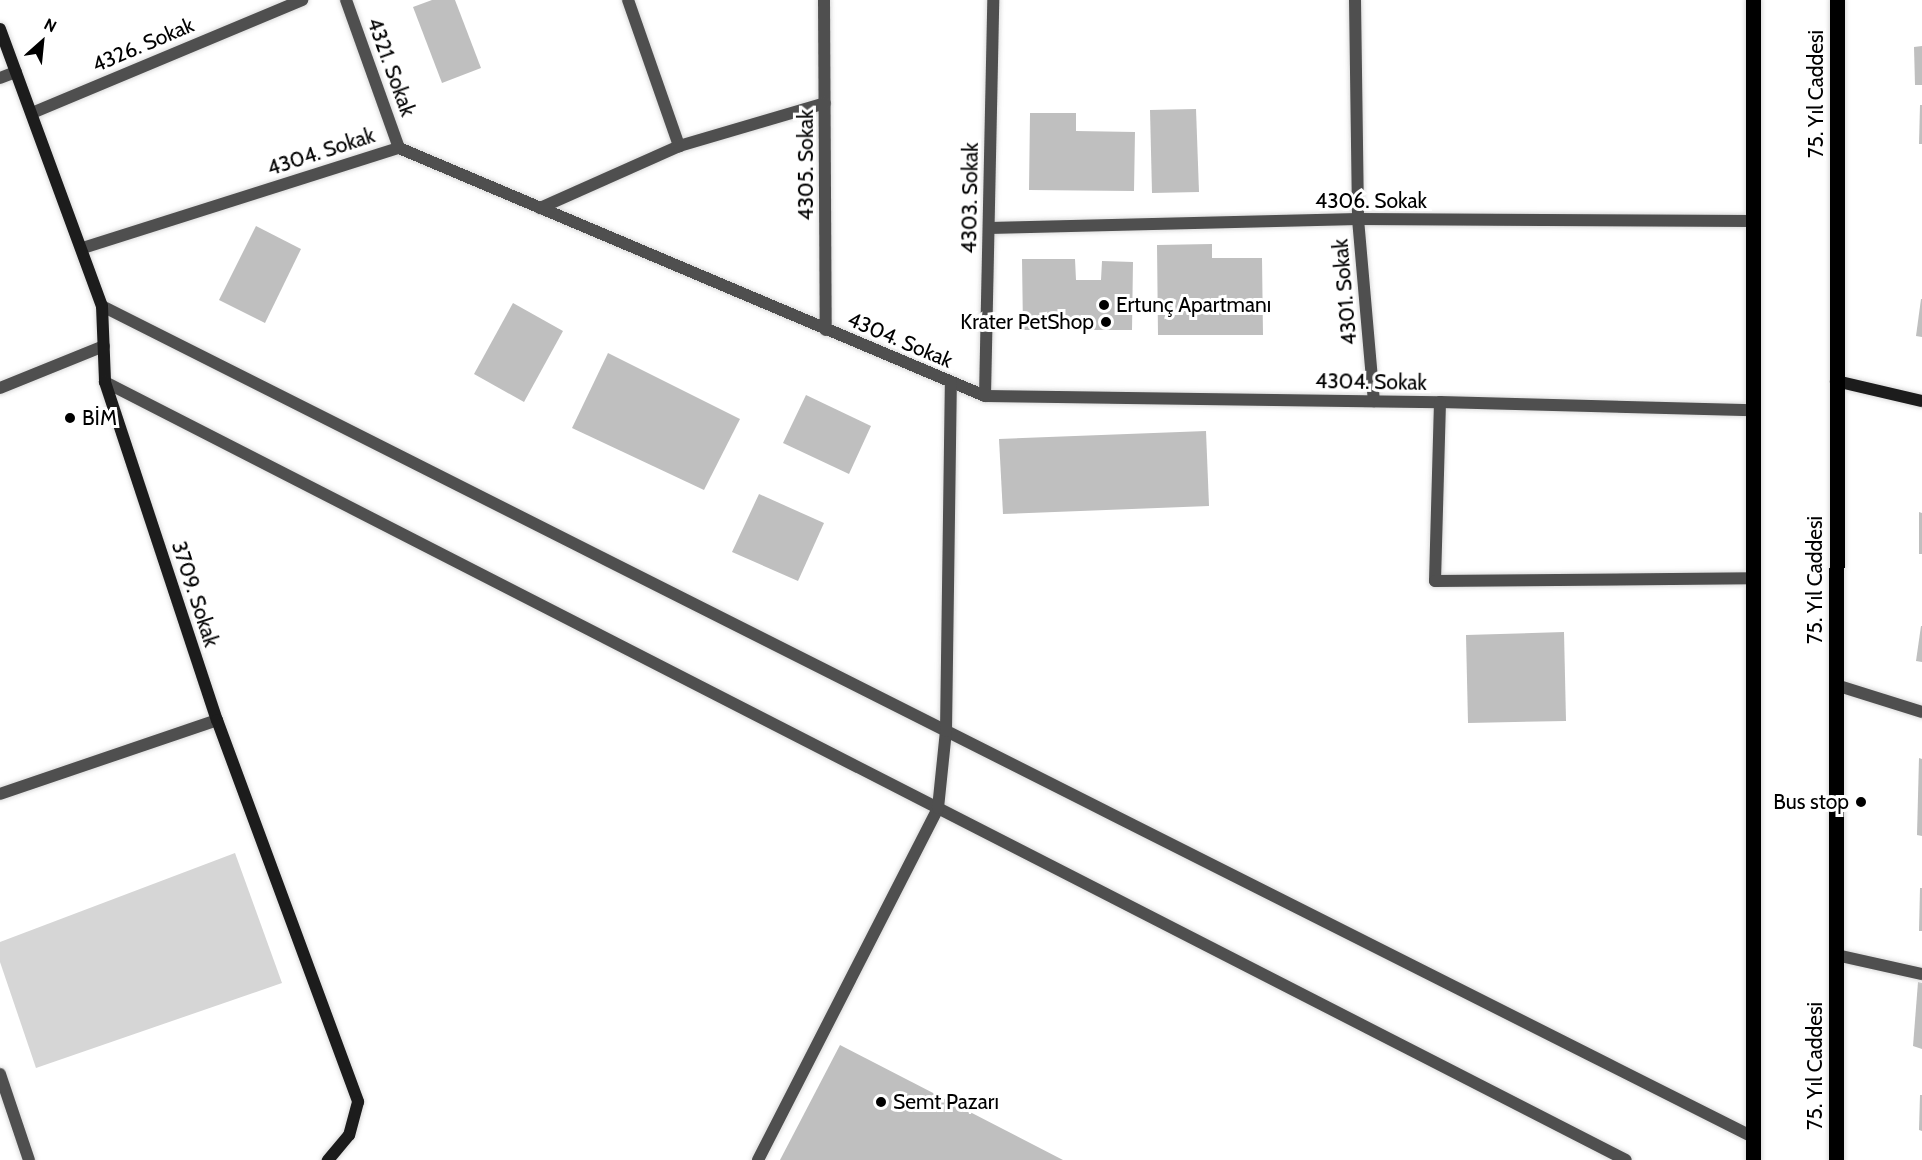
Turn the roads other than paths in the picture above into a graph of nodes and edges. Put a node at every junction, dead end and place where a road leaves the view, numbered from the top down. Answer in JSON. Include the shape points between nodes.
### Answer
{"nodes":[{"id":1,"x":302,"y":0,"type":"edge"},
{"id":2,"x":345,"y":0,"type":"edge"},
{"id":3,"x":628,"y":0,"type":"edge"},
{"id":4,"x":825,"y":0,"type":"edge"},
{"id":5,"x":993,"y":0,"type":"edge"},
{"id":6,"x":1355,"y":0,"type":"edge"},
{"id":7,"x":1753,"y":0,"type":"edge"},
{"id":8,"x":1837,"y":0,"type":"edge"},
{"id":9,"x":0,"y":29,"type":"edge"},
{"id":10,"x":16,"y":72,"type":"junction"},
{"id":11,"x":0,"y":78,"type":"edge"},
{"id":12,"x":825,"y":103,"type":"junction"},
{"id":13,"x":32,"y":113,"type":"junction"},
{"id":14,"x":679,"y":147,"type":"junction"},
{"id":15,"x":399,"y":148,"type":"junction"},
{"id":16,"x":540,"y":208,"type":"junction"},
{"id":17,"x":1358,"y":219,"type":"junction"},
{"id":18,"x":1753,"y":221,"type":"junction"},
{"id":19,"x":989,"y":228,"type":"junction"},
{"id":20,"x":82,"y":248,"type":"junction"},
{"id":21,"x":102,"y":306,"type":"junction"},
{"id":22,"x":826,"y":330,"type":"junction"},
{"id":23,"x":104,"y":346,"type":"junction"},
{"id":24,"x":1836,"y":381,"type":"junction"},
{"id":25,"x":105,"y":382,"type":"junction"},
{"id":26,"x":951,"y":382,"type":"junction"},
{"id":27,"x":0,"y":388,"type":"edge"},
{"id":28,"x":985,"y":396,"type":"junction"},
{"id":29,"x":1374,"y":401,"type":"junction"},
{"id":30,"x":1922,"y":401,"type":"edge"},
{"id":31,"x":1440,"y":402,"type":"junction"},
{"id":32,"x":1753,"y":411,"type":"junction"},
{"id":33,"x":1753,"y":578,"type":"junction"},
{"id":34,"x":1836,"y":685,"type":"junction"},
{"id":35,"x":1922,"y":712,"type":"edge"},
{"id":36,"x":217,"y":720,"type":"junction"},
{"id":37,"x":946,"y":731,"type":"junction"},
{"id":38,"x":0,"y":794,"type":"edge"},
{"id":39,"x":938,"y":808,"type":"junction"},
{"id":40,"x":1836,"y":955,"type":"junction"},
{"id":41,"x":1922,"y":974,"type":"edge"},
{"id":42,"x":0,"y":1074,"type":"edge"},
{"id":43,"x":4,"y":1099,"type":"edge"},
{"id":44,"x":1753,"y":1137,"type":"junction"},
{"id":45,"x":29,"y":1160,"type":"edge"},
{"id":46,"x":328,"y":1160,"type":"edge"},
{"id":47,"x":758,"y":1160,"type":"edge"},
{"id":48,"x":1626,"y":1160,"type":"edge"},
{"id":49,"x":1753,"y":1160,"type":"edge"},
{"id":50,"x":1836,"y":1160,"type":"edge"}],
"edges":[{"from":1,"to":13,"type":"street","name":"4326. Sokak"},
{"from":2,"to":15,"type":"street","name":"4321. Sokak"},
{"from":3,"to":14,"type":"street"},
{"from":4,"to":12,"type":"street","name":"4305. Sokak"},
{"from":5,"to":19,"type":"street","name":"4303. Sokak"},
{"from":6,"to":17,"type":"street","name":"4301. Sokak"},
{"from":7,"to":18,"type":"main road"},
{"from":8,"to":24,"type":"main road","name":"75. Yıl Caddesi"},
{"from":9,"to":10,"type":"street","name":"3709. Sokak"},
{"from":10,"to":11,"type":"street"},
{"from":10,"to":13,"type":"street","name":"3709. Sokak"},
{"from":12,"to":14,"type":"street"},
{"from":12,"to":22,"type":"street","name":"4305. Sokak"},
{"from":13,"to":20,"type":"street","name":"3709. Sokak"},
{"from":14,"to":16,"type":"street"},
{"from":15,"to":16,"type":"street","name":"4304. Sokak"},
{"from":15,"to":20,"type":"street","name":"4304. Sokak"},
{"from":16,"to":22,"type":"street","name":"4304. Sokak"},
{"from":17,"to":18,"type":"street","name":"4306. Sokak"},
{"from":17,"to":19,"type":"street","name":"4306. Sokak"},
{"from":17,"to":29,"type":"street","name":"4301. Sokak"},
{"from":18,"to":32,"type":"main road"},
{"from":19,"to":28,"type":"street","name":"4303. Sokak"},
{"from":20,"to":21,"type":"street","name":"3709. Sokak"},
{"from":21,"to":23,"type":"street","name":"3709. Sokak"},
{"from":21,"to":37,"type":"street"},
{"from":22,"to":26,"type":"street","name":"4304. Sokak"},
{"from":23,"to":25,"type":"street","name":"3709. Sokak"},
{"from":23,"to":27,"type":"street"},
{"from":24,"to":30,"type":"street"},
{"from":24,"to":34,"type":"main road","name":"75. Yıl Caddesi"},
{"from":25,"to":36,"type":"street","name":"3709. Sokak"},
{"from":25,"to":39,"type":"street"},
{"from":26,"to":28,"type":"street","name":"4304. Sokak"},
{"from":26,"to":37,"type":"street"},
{"from":28,"to":29,"type":"street","name":"4304. Sokak"},
{"from":29,"to":31,"type":"street","name":"4304. Sokak"},
{"from":31,"to":32,"type":"street","name":"4304. Sokak"},
{"from":31,"to":33,"type":"street","via":[[1435,580]]},
{"from":32,"to":33,"type":"main road"},
{"from":33,"to":44,"type":"main road"},
{"from":34,"to":35,"type":"street"},
{"from":34,"to":40,"type":"main road","name":"75. Yıl Caddesi"},
{"from":36,"to":38,"type":"street"},
{"from":36,"to":46,"type":"street","name":"3709. Sokak","via":[[358,1102],[349,1135]]},
{"from":37,"to":39,"type":"street"},
{"from":37,"to":44,"type":"street"},
{"from":39,"to":47,"type":"street"},
{"from":39,"to":48,"type":"street"},
{"from":40,"to":41,"type":"street"},
{"from":40,"to":50,"type":"main road","name":"75. Yıl Caddesi"},
{"from":42,"to":43,"type":"street"},
{"from":43,"to":45,"type":"street"},
{"from":44,"to":49,"type":"main road"}]}
